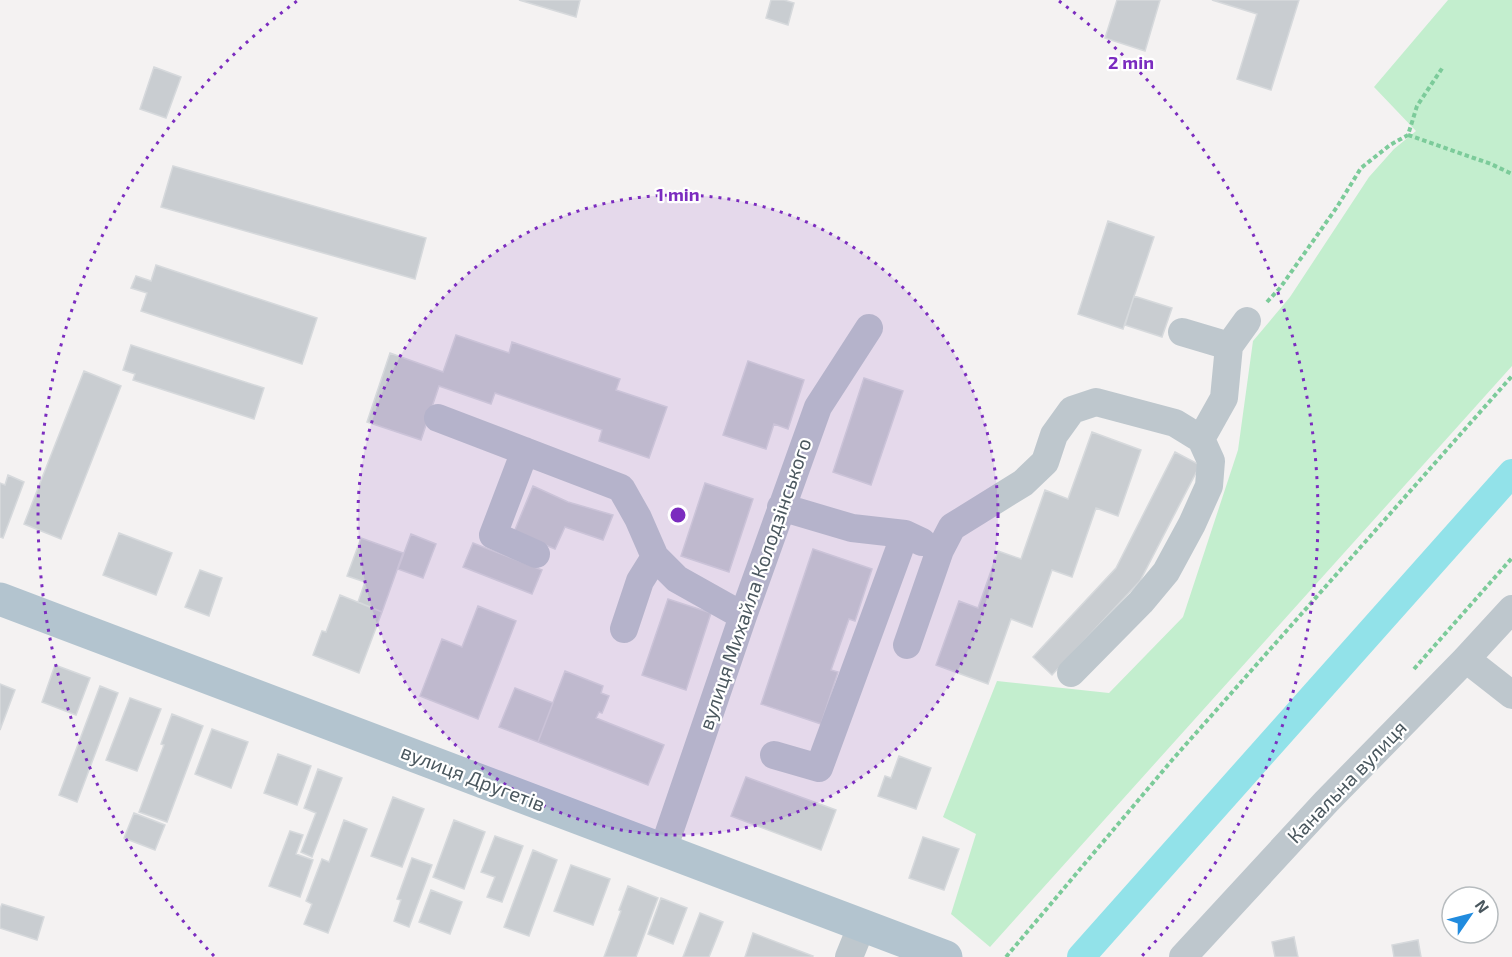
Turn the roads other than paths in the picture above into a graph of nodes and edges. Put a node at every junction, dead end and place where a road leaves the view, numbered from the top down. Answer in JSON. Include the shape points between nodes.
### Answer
{"nodes":[{"id":1,"x":1247,"y":321,"type":"road end"},
{"id":2,"x":869,"y":328,"type":"dead end"},
{"id":3,"x":1182,"y":332,"type":"dead end"},
{"id":4,"x":1229,"y":346,"type":"junction"},
{"id":5,"x":438,"y":418,"type":"dead end"},
{"id":6,"x":1201,"y":439,"type":"junction"},
{"id":7,"x":525,"y":451,"type":"junction"},
{"id":8,"x":781,"y":507,"type":"junction"},
{"id":9,"x":905,"y":534,"type":"junction"},
{"id":10,"x":940,"y":550,"type":"junction"},
{"id":11,"x":536,"y":554,"type":"dead end"},
{"id":12,"x":655,"y":557,"type":"junction"},
{"id":13,"x":0,"y":599,"type":"edge"},
{"id":14,"x":1512,"y":609,"type":"edge"},
{"id":15,"x":743,"y":616,"type":"junction"},
{"id":16,"x":624,"y":629,"type":"dead end"},
{"id":17,"x":907,"y":645,"type":"dead end"},
{"id":18,"x":1466,"y":659,"type":"junction"},
{"id":19,"x":1071,"y":673,"type":"dead end"},
{"id":20,"x":1512,"y":695,"type":"edge"},
{"id":21,"x":774,"y":755,"type":"dead end"},
{"id":22,"x":663,"y":850,"type":"junction"},
{"id":23,"x":862,"y":925,"type":"junction"},
{"id":24,"x":849,"y":957,"type":"edge"},
{"id":25,"x":946,"y":957,"type":"edge"},
{"id":26,"x":1183,"y":957,"type":"edge"}],
"edges":[{"from":1,"to":4,"type":"street"},
{"from":2,"to":8,"type":"street","name":"вулиця Михайла Колодзінського","via":[[818,407]]},
{"from":3,"to":4,"type":"street"},
{"from":4,"to":6,"type":"street","via":[[1224,398]]},
{"from":5,"to":7,"type":"street"},
{"from":6,"to":10,"type":"street","via":[[1175,423],[1096,402],[1072,410],[1053,435],[1045,462],[1023,483],[952,527]]},
{"from":6,"to":19,"type":"street","via":[[1211,461],[1209,486],[1166,572]]},
{"from":7,"to":11,"type":"street","via":[[494,535]]},
{"from":7,"to":12,"type":"street","via":[[621,488]]},
{"from":8,"to":9,"type":"street","via":[[852,528]]},
{"from":8,"to":15,"type":"street","name":"вулиця Михайла Колодзінського"},
{"from":9,"to":10,"type":"street"},
{"from":9,"to":21,"type":"street","via":[[819,768]]},
{"from":10,"to":17,"type":"street"},
{"from":12,"to":15,"type":"street","via":[[677,579]]},
{"from":12,"to":16,"type":"street","via":[[640,581]]},
{"from":13,"to":22,"type":"main road","name":"вулиця Другетів"},
{"from":14,"to":18,"type":"street","name":"Канальна вулиця"},
{"from":15,"to":22,"type":"street","name":"вулиця Михайла Колодзінського"},
{"from":18,"to":20,"type":"street"},
{"from":18,"to":26,"type":"street","name":"Канальна вулиця","via":[[1326,802]]},
{"from":22,"to":23,"type":"main road","name":"вулиця Другетів"},
{"from":23,"to":24,"type":"street"},
{"from":23,"to":25,"type":"main road","name":"вулиця Другетів"}]}
